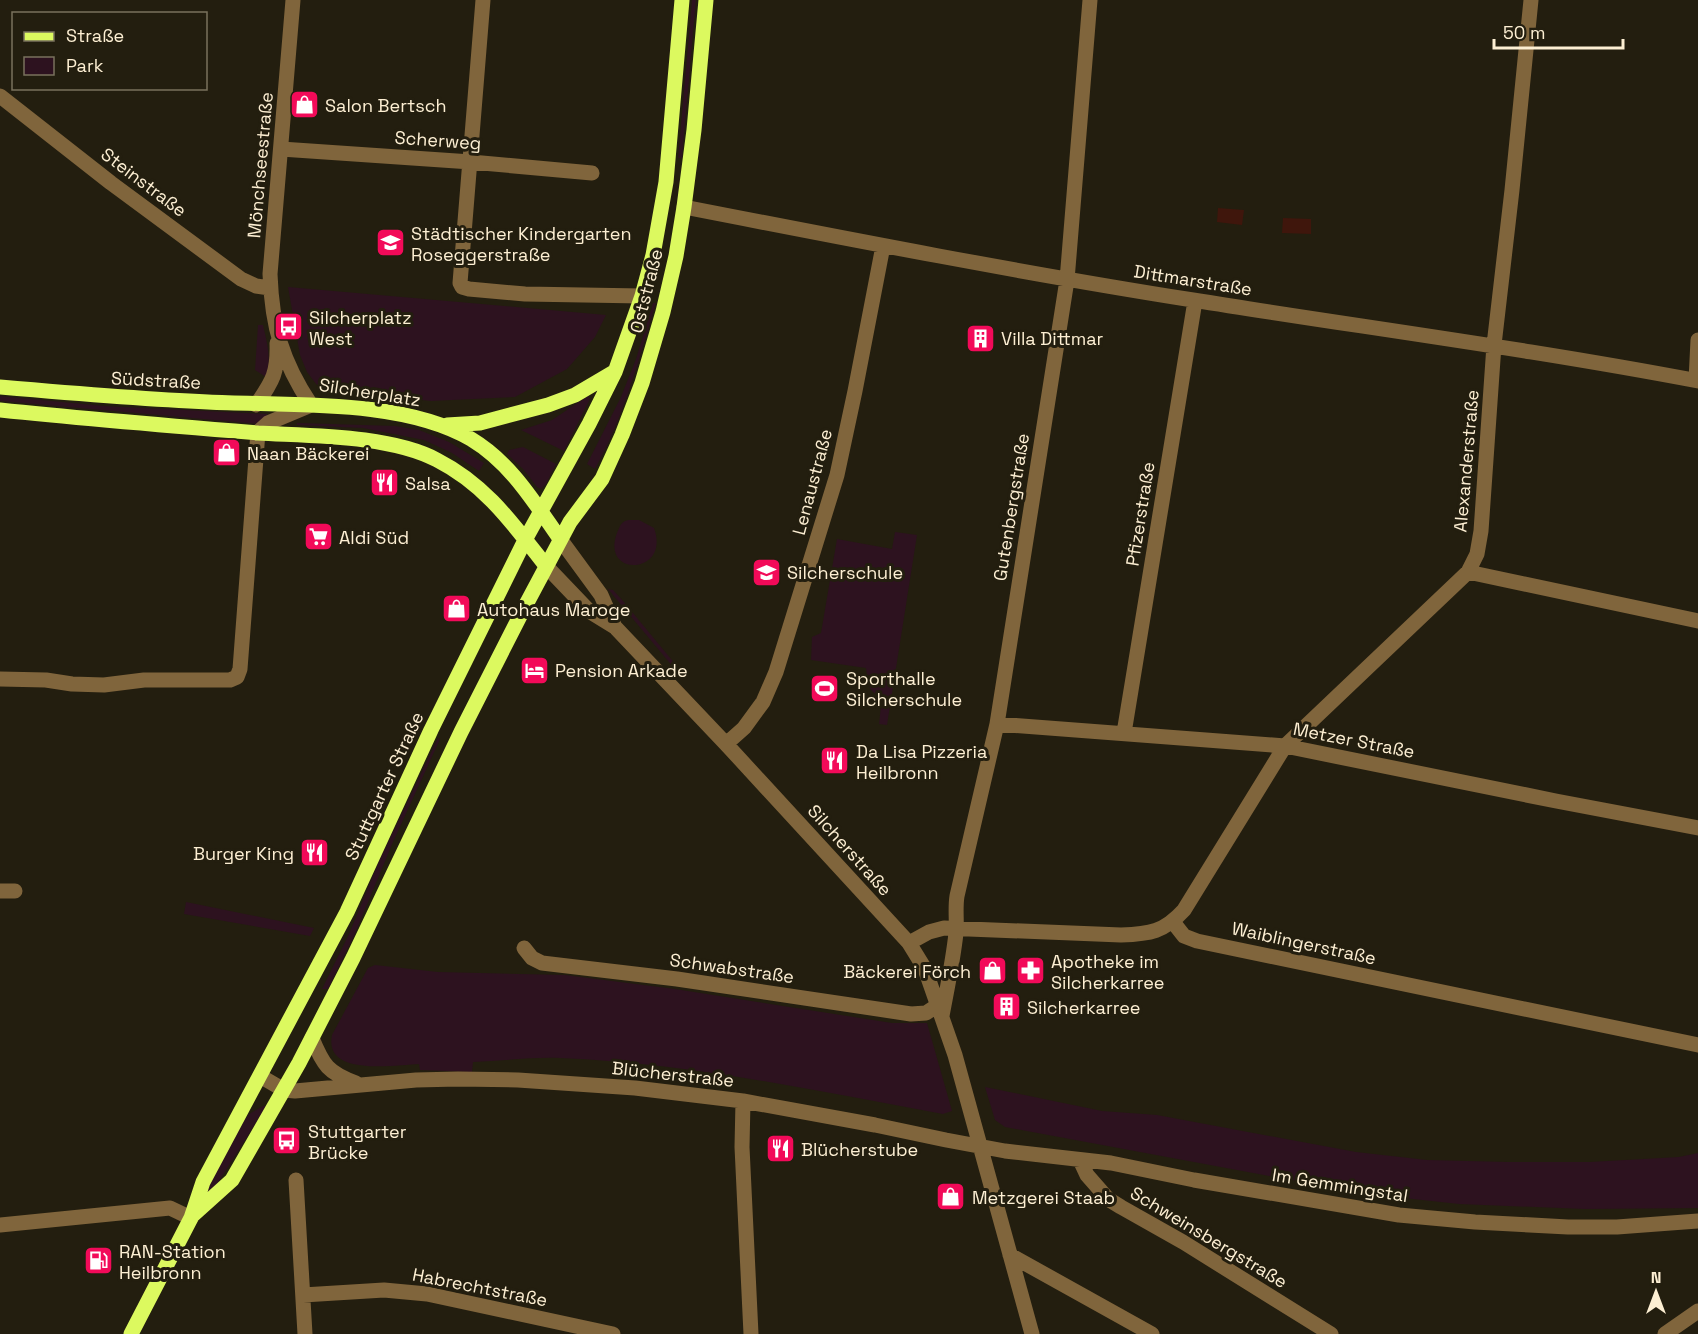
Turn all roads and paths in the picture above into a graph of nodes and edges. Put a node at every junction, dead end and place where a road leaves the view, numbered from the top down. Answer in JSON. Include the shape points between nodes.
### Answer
{"nodes":[{"id":1,"x":293,"y":0,"type":"edge"},
{"id":2,"x":483,"y":0,"type":"edge"},
{"id":3,"x":682,"y":0,"type":"edge"},
{"id":4,"x":706,"y":0,"type":"edge"},
{"id":5,"x":1090,"y":0,"type":"edge"},
{"id":6,"x":1531,"y":0,"type":"edge"},
{"id":7,"x":0,"y":96,"type":"edge"},
{"id":8,"x":281,"y":149,"type":"junction"},
{"id":9,"x":471,"y":162,"type":"junction"},
{"id":10,"x":592,"y":172,"type":"dead end"},
{"id":11,"x":684,"y":207,"type":"junction"},
{"id":12,"x":883,"y":246,"type":"junction"},
{"id":13,"x":1067,"y":280,"type":"junction"},
{"id":14,"x":270,"y":288,"type":"junction"},
{"id":15,"x":642,"y":296,"type":"junction"},
{"id":16,"x":1195,"y":301,"type":"junction"},
{"id":17,"x":277,"y":334,"type":"junction"},
{"id":18,"x":1698,"y":340,"type":"edge"},
{"id":19,"x":1494,"y":345,"type":"junction"},
{"id":20,"x":615,"y":372,"type":"junction"},
{"id":21,"x":1697,"y":380,"type":"edge"},
{"id":22,"x":0,"y":387,"type":"edge"},
{"id":23,"x":256,"y":405,"type":"junction"},
{"id":24,"x":310,"y":405,"type":"junction"},
{"id":25,"x":0,"y":410,"type":"edge"},
{"id":26,"x":441,"y":425,"type":"junction"},
{"id":27,"x":258,"y":432,"type":"junction"},
{"id":28,"x":541,"y":512,"type":"junction"},
{"id":29,"x":525,"y":540,"type":"junction"},
{"id":30,"x":560,"y":540,"type":"junction"},
{"id":31,"x":546,"y":566,"type":"junction"},
{"id":32,"x":1468,"y":572,"type":"junction"},
{"id":33,"x":1698,"y":621,"type":"edge"},
{"id":34,"x":615,"y":627,"type":"junction"},
{"id":35,"x":0,"y":679,"type":"edge"},
{"id":36,"x":997,"y":724,"type":"junction"},
{"id":37,"x":1124,"y":733,"type":"junction"},
{"id":38,"x":726,"y":744,"type":"junction"},
{"id":39,"x":1286,"y":746,"type":"junction"},
{"id":40,"x":1698,"y":828,"type":"edge"},
{"id":41,"x":1173,"y":922,"type":"junction"},
{"id":42,"x":956,"y":930,"type":"junction"},
{"id":43,"x":909,"y":943,"type":"junction"},
{"id":44,"x":524,"y":948,"type":"dead end"},
{"id":45,"x":940,"y":1011,"type":"junction"},
{"id":46,"x":312,"y":1038,"type":"junction"},
{"id":47,"x":1698,"y":1045,"type":"edge"},
{"id":48,"x":262,"y":1073,"type":"junction"},
{"id":49,"x":359,"y":1084,"type":"junction"},
{"id":50,"x":284,"y":1090,"type":"junction"},
{"id":51,"x":743,"y":1101,"type":"junction"},
{"id":52,"x":979,"y":1146,"type":"junction"},
{"id":53,"x":1080,"y":1160,"type":"junction"},
{"id":54,"x":296,"y":1179,"type":"dead end"},
{"id":55,"x":191,"y":1218,"type":"junction"},
{"id":56,"x":1698,"y":1221,"type":"edge"},
{"id":57,"x":0,"y":1225,"type":"edge"},
{"id":58,"x":1010,"y":1255,"type":"junction"},
{"id":59,"x":303,"y":1294,"type":"junction"},
{"id":60,"x":1698,"y":1311,"type":"edge"},
{"id":61,"x":131,"y":1334,"type":"edge"},
{"id":62,"x":305,"y":1334,"type":"edge"},
{"id":63,"x":613,"y":1334,"type":"edge"},
{"id":64,"x":751,"y":1334,"type":"edge"},
{"id":65,"x":1032,"y":1334,"type":"edge"},
{"id":66,"x":1152,"y":1334,"type":"edge"},
{"id":67,"x":1331,"y":1334,"type":"edge"},
{"id":68,"x":1665,"y":1334,"type":"edge"}],
"edges":[{"from":1,"to":8,"type":"street","name":"Mönchseestraße"},
{"from":2,"to":9,"type":"street"},
{"from":3,"to":15,"type":"main road","name":"Oststraße","via":[[666,182]]},
{"from":4,"to":11,"type":"main road","name":"Oststraße"},
{"from":5,"to":13,"type":"street","name":"Gutenbergstraße"},
{"from":6,"to":19,"type":"street","name":"Alexanderstraße"},
{"from":7,"to":14,"type":"street","name":"Steinstraße","via":[[241,279]]},
{"from":8,"to":9,"type":"street","name":"Scherweg"},
{"from":8,"to":14,"type":"street","name":"Mönchseestraße"},
{"from":9,"to":10,"type":"street","name":"Scherweg"},
{"from":9,"to":15,"type":"street","via":[[462,287],[525,294]]},
{"from":11,"to":12,"type":"street","name":"Dittmarstraße"},
{"from":11,"to":30,"type":"main road","name":"Oststraße","via":[[663,312],[642,383],[602,479]]},
{"from":12,"to":13,"type":"street","name":"Dittmarstraße"},
{"from":12,"to":38,"type":"street","name":"Lenaustraße","via":[[837,475],[779,662],[763,702]]},
{"from":13,"to":16,"type":"street","name":"Dittmarstraße"},
{"from":13,"to":36,"type":"street","name":"Gutenbergstraße"},
{"from":14,"to":17,"type":"street","name":"Mönchseestraße"},
{"from":15,"to":20,"type":"main road","name":"Oststraße"},
{"from":16,"to":19,"type":"street","name":"Dittmarstraße"},
{"from":16,"to":37,"type":"street","name":"Pfizerstraße"},
{"from":17,"to":23,"type":"street","via":[[275,374]]},
{"from":17,"to":24,"type":"street","name":"Silcherplatz","via":[[296,383]]},
{"from":18,"to":21,"type":"street"},
{"from":19,"to":21,"type":"street","name":"Dittmarstraße"},
{"from":19,"to":32,"type":"street","name":"Alexanderstraße","via":[[1481,531],[1477,554]]},
{"from":20,"to":26,"type":"main road","via":[[548,405],[480,423]]},
{"from":20,"to":28,"type":"main road","name":"Stuttgarter Straße"},
{"from":22,"to":23,"type":"main road","name":"Südstraße"},
{"from":23,"to":24,"type":"main road","name":"Südstraße"},
{"from":24,"to":26,"type":"main road","name":"Silcherplatz","via":[[398,413]]},
{"from":24,"to":27,"type":"street","via":[[268,423]]},
{"from":25,"to":27,"type":"main road"},
{"from":26,"to":28,"type":"main road","name":"Silcherplatz","via":[[496,456]]},
{"from":27,"to":29,"type":"main road","via":[[344,438],[411,450],[436,459],[486,493]]},
{"from":27,"to":35,"type":"street","via":[[237,677],[104,685]]},
{"from":28,"to":29,"type":"main road","name":"Stuttgarter Straße"},
{"from":28,"to":30,"type":"main road"},
{"from":29,"to":31,"type":"main road"},
{"from":29,"to":48,"type":"main road","name":"Stuttgarter Straße","via":[[430,730],[347,912]]},
{"from":30,"to":31,"type":"main road","name":"Oststraße"},
{"from":30,"to":34,"type":"street","name":"Silcherstraße","via":[[601,595]]},
{"from":31,"to":34,"type":"street","name":"Silcherstraße","via":[[589,611]]},
{"from":31,"to":46,"type":"main road","name":"Stuttgarter Straße"},
{"from":32,"to":33,"type":"street"},
{"from":32,"to":39,"type":"street","name":"Alexanderstraße"},
{"from":34,"to":38,"type":"street","name":"Silcherstraße"},
{"from":36,"to":37,"type":"street","name":"Metzer Straße"},
{"from":36,"to":42,"type":"street","name":"Gutenbergstraße","via":[[957,896]]},
{"from":37,"to":39,"type":"street","name":"Metzer Straße"},
{"from":38,"to":43,"type":"street","name":"Silcherstraße"},
{"from":39,"to":40,"type":"street","name":"Metzer Straße"},
{"from":39,"to":41,"type":"street","name":"Alexanderstraße"},
{"from":41,"to":42,"type":"street","via":[[1144,934],[1121,935]]},
{"from":41,"to":47,"type":"street","name":"Waiblingerstraße","via":[[1184,936],[1197,941]]},
{"from":42,"to":43,"type":"street","via":[[929,932]]},
{"from":42,"to":45,"type":"street","name":"Gutenbergstraße"},
{"from":43,"to":45,"type":"street","name":"Silcherstraße","via":[[925,969]]},
{"from":44,"to":45,"type":"street","name":"Schwabstraße","via":[[542,963],[911,1014]]},
{"from":45,"to":52,"type":"street","name":"Silcherstraße"},
{"from":46,"to":49,"type":"street","name":"Blücherstraße","via":[[323,1063],[339,1077]]},
{"from":46,"to":50,"type":"main road","name":"Stuttgarter Straße"},
{"from":48,"to":50,"type":"street"},
{"from":48,"to":55,"type":"main road","name":"Stuttgarter Straße","via":[[203,1182]]},
{"from":49,"to":50,"type":"street","name":"Blücherstraße"},
{"from":49,"to":51,"type":"street","name":"Blücherstraße","via":[[458,1078],[518,1080]]},
{"from":50,"to":55,"type":"main road","name":"Stuttgarter Straße","via":[[232,1180]]},
{"from":51,"to":52,"type":"street","name":"Blücherstraße"},
{"from":51,"to":64,"type":"street"},
{"from":52,"to":53,"type":"street","name":"Im Gemmingstal"},
{"from":52,"to":58,"type":"street","name":"Silcherstraße"},
{"from":53,"to":56,"type":"street","name":"Im Gemmingstal","via":[[1399,1215],[1568,1227]]},
{"from":53,"to":67,"type":"street","name":"Schweinsbergstraße","via":[[1087,1175],[1108,1199]]},
{"from":54,"to":59,"type":"street"},
{"from":55,"to":57,"type":"street","via":[[170,1208]]},
{"from":55,"to":61,"type":"main road","name":"Stuttgarter Straße"},
{"from":58,"to":65,"type":"street","name":"Silcherstraße"},
{"from":58,"to":66,"type":"street"},
{"from":59,"to":62,"type":"street"},
{"from":59,"to":63,"type":"street","name":"Habrechtstraße","via":[[384,1290],[427,1294]]},
{"from":60,"to":68,"type":"street"}]}
